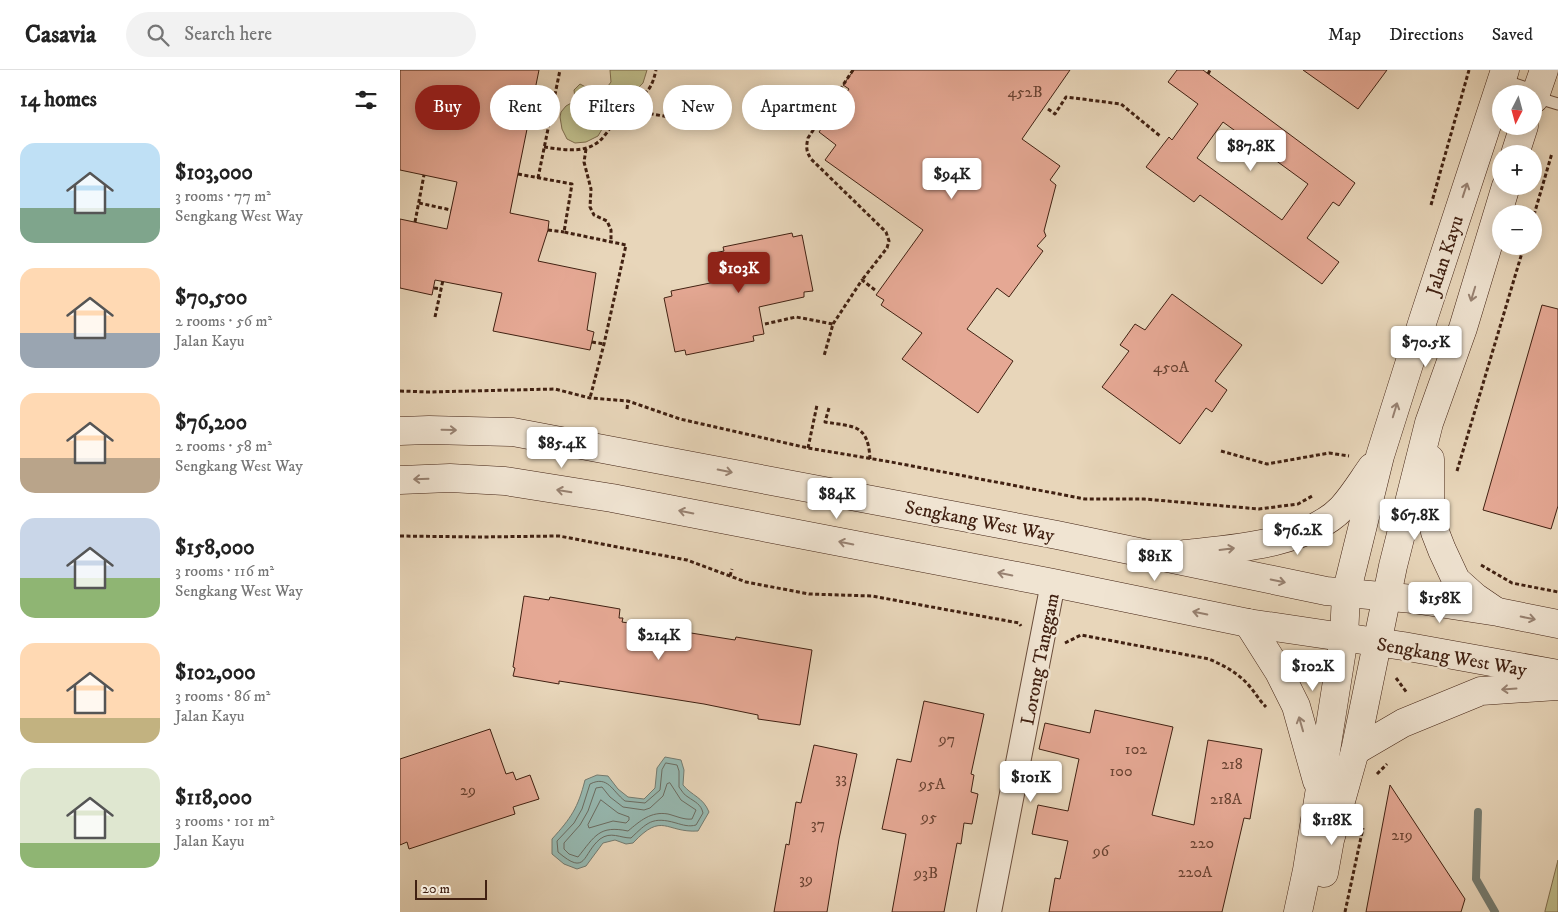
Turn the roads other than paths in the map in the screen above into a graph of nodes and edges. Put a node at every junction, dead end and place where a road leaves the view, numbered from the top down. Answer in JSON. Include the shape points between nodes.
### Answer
{"nodes":[{"id":1,"x":1544,"y":70,"type":"edge"},
{"id":2,"x":1533,"y":85,"type":"edge"},
{"id":3,"x":1507,"y":135,"type":"edge"},
{"id":4,"x":1503,"y":195,"type":"edge"},
{"id":5,"x":1429,"y":423,"type":"junction"},
{"id":6,"x":400,"y":431,"type":"edge"},
{"id":7,"x":1367,"y":456,"type":"junction"},
{"id":8,"x":400,"y":480,"type":"edge"},
{"id":9,"x":1161,"y":557,"type":"junction"},
{"id":10,"x":1053,"y":583,"type":"junction"},
{"id":11,"x":1346,"y":594,"type":"junction"},
{"id":12,"x":1387,"y":596,"type":"junction"},
{"id":13,"x":1498,"y":612,"type":"junction"},
{"id":14,"x":1248,"y":623,"type":"junction"},
{"id":15,"x":1558,"y":624,"type":"edge"},
{"id":16,"x":1344,"y":638,"type":"junction"},
{"id":17,"x":1378,"y":643,"type":"junction"},
{"id":18,"x":1558,"y":674,"type":"edge"},
{"id":19,"x":1558,"y":686,"type":"edge"},
{"id":20,"x":1355,"y":750,"type":"junction"},
{"id":21,"x":1319,"y":788,"type":"junction"},
{"id":22,"x":990,"y":912,"type":"edge"},
{"id":23,"x":1298,"y":912,"type":"edge"},
{"id":24,"x":1316,"y":912,"type":"edge"}],
"edges":[{"from":1,"to":2,"type":"main road","name":"Jalan Kayu"},
{"from":7,"to":3,"type":"main road","name":"Jalan Kayu","one_way":true,"via":[[1429,301]]},
{"from":4,"to":5,"type":"main road","name":"Jalan Kayu","one_way":true,"via":[[1463,328]]},
{"from":5,"to":12,"type":"main road","name":"Jalan Kayu"},
{"from":5,"to":13,"type":"main road","via":[[1430,505],[1434,532],[1456,580]]},
{"from":6,"to":9,"type":"main road","name":"Sengkang West Way","one_way":true,"via":[[513,432]]},
{"from":9,"to":7,"type":"main road","one_way":true,"via":[[1253,546],[1313,529],[1341,509]]},
{"from":7,"to":11,"type":"main road","name":"Jalan Kayu"},
{"from":10,"to":8,"type":"main road","name":"Sengkang West Way","one_way":true,"via":[[612,498],[505,481]]},
{"from":9,"to":11,"type":"main road","name":"Sengkang West Way","one_way":true},
{"from":14,"to":10,"type":"main road","name":"Sengkang West Way","one_way":true},
{"from":10,"to":22,"type":"street","name":"Lorong Tanggam"},
{"from":11,"to":12,"type":"main road","name":"Sengkang West Way"},
{"from":11,"to":16,"type":"main road","name":"Jalan Kayu"},
{"from":12,"to":13,"type":"main road","name":"Sengkang West Way"},
{"from":12,"to":17,"type":"main road","name":"Jalan Kayu"},
{"from":13,"to":15,"type":"main road","name":"Sengkang West Way","one_way":true},
{"from":14,"to":16,"type":"main road","name":"Sengkang West Way"},
{"from":21,"to":14,"type":"main road","one_way":true,"via":[[1296,706],[1280,672]]},
{"from":16,"to":17,"type":"main road","name":"Sengkang West Way"},
{"from":16,"to":21,"type":"main road","name":"Jalan Kayu"},
{"from":17,"to":18,"type":"main road","name":"Sengkang West Way"},
{"from":17,"to":20,"type":"main road","name":"Jalan Kayu"},
{"from":19,"to":20,"type":"main road","one_way":true,"via":[[1481,691],[1404,723]]},
{"from":20,"to":24,"type":"main road","name":"Jalan Kayu","via":[[1330,840]]},
{"from":21,"to":23,"type":"main road","name":"Jalan Kayu"}]}
